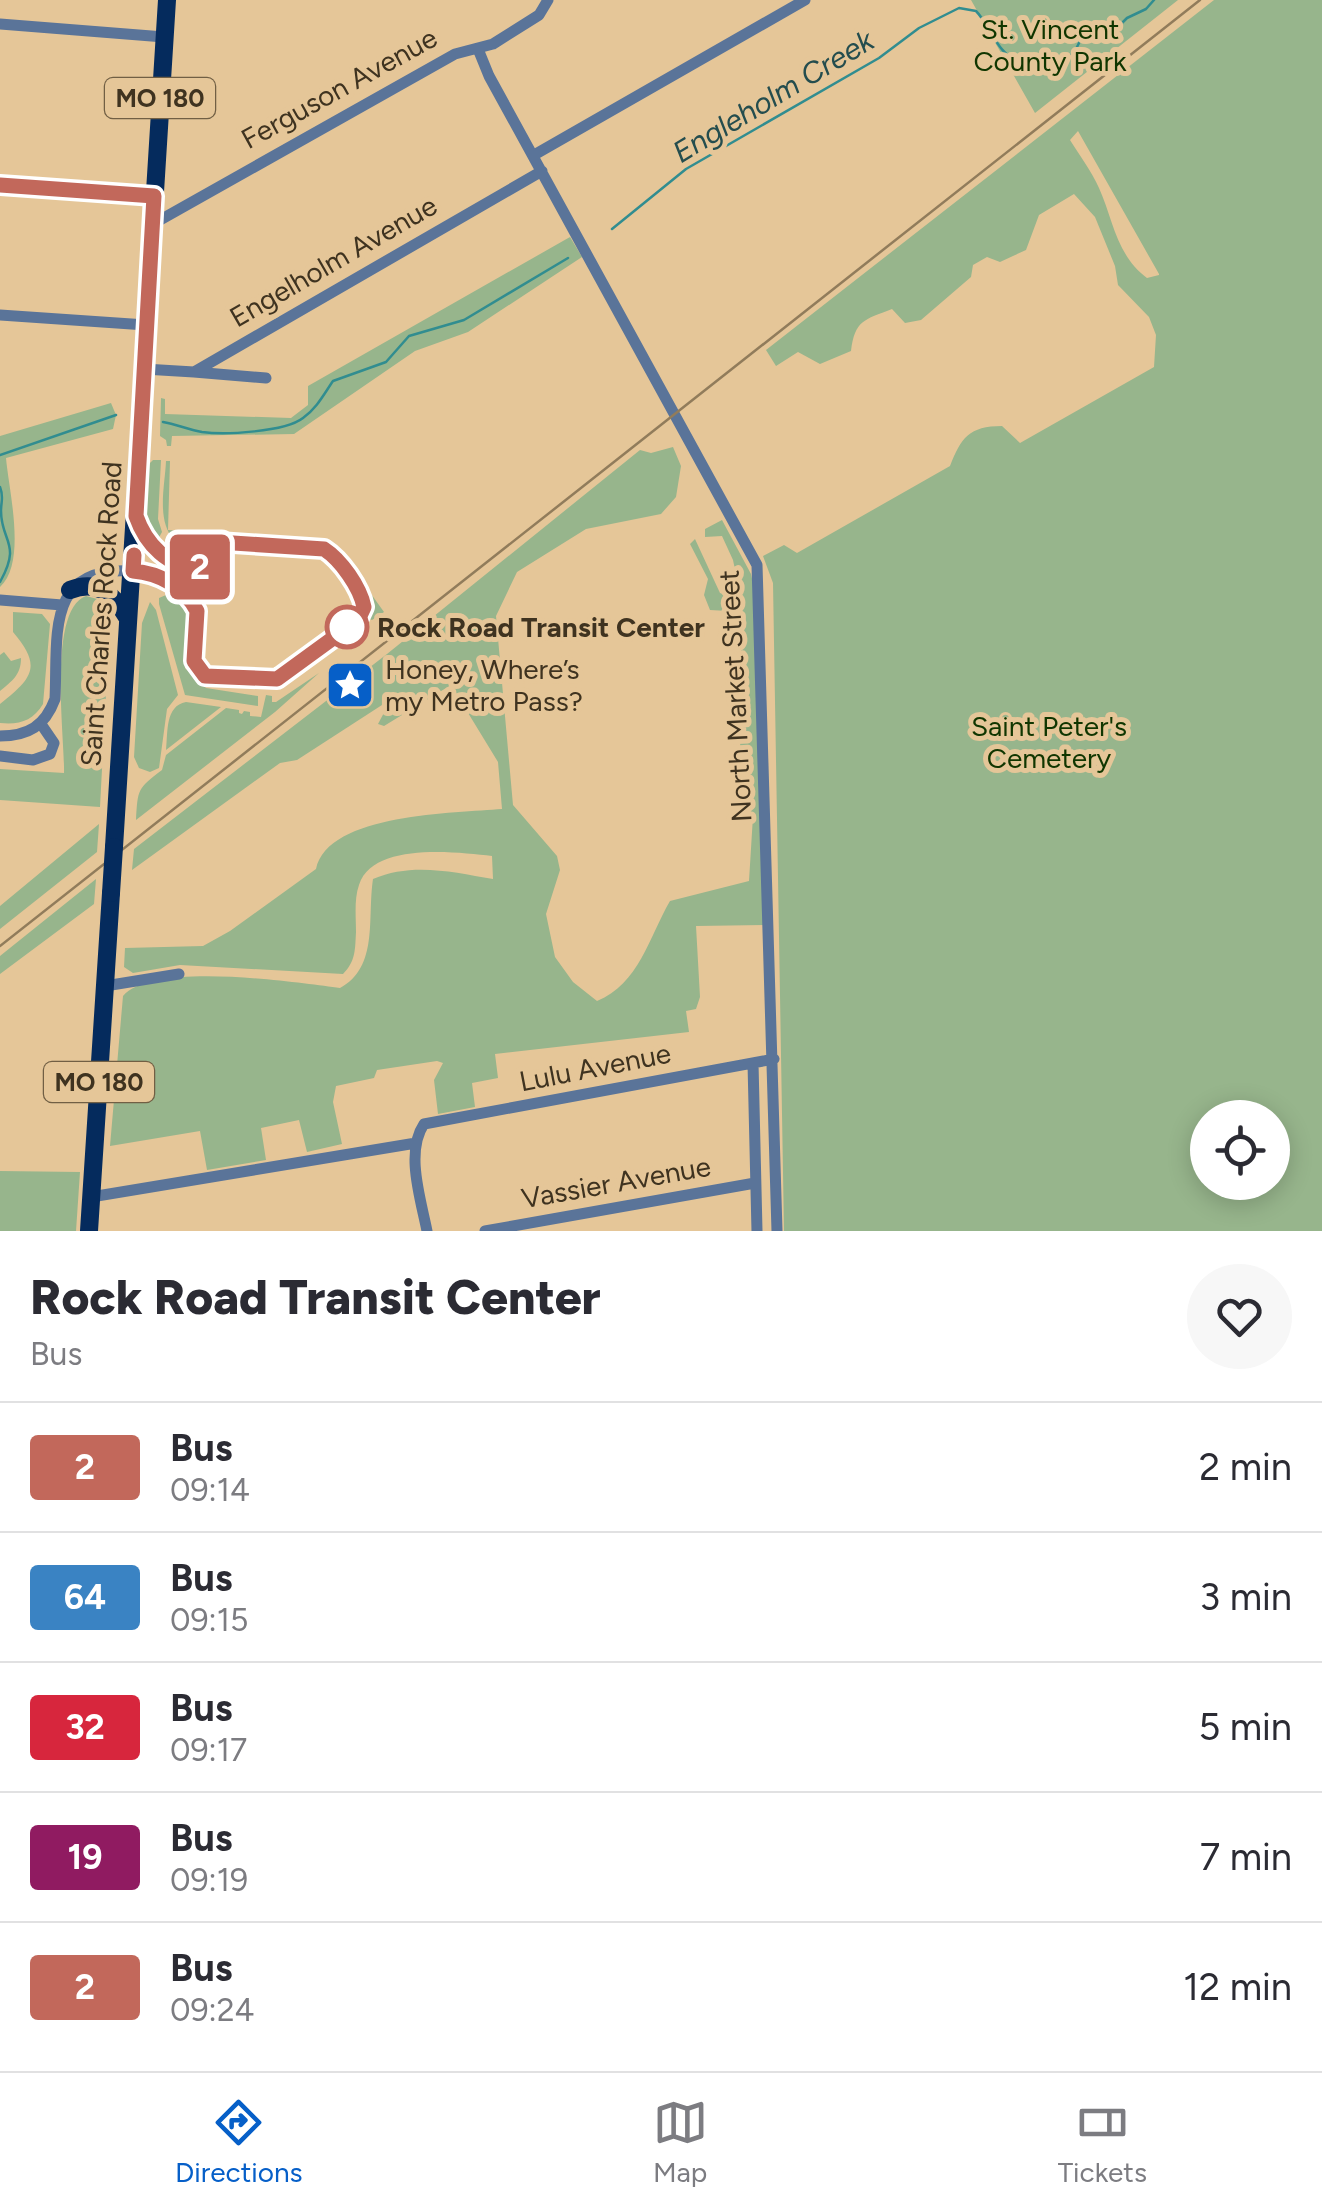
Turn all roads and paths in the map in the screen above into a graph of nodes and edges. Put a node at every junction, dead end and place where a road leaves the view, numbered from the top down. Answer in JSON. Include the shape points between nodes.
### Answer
{"nodes":[{"id":1,"x":167,"y":0,"type":"edge"},
{"id":2,"x":548,"y":0,"type":"edge"},
{"id":3,"x":805,"y":0,"type":"edge"},
{"id":4,"x":0,"y":24,"type":"edge"},
{"id":5,"x":164,"y":37,"type":"junction"},
{"id":6,"x":478,"y":49,"type":"junction"},
{"id":7,"x":534,"y":155,"type":"junction"},
{"id":8,"x":542,"y":171,"type":"junction"},
{"id":9,"x":0,"y":185,"type":"edge"},
{"id":10,"x":154,"y":196,"type":"junction"},
{"id":11,"x":153,"y":224,"type":"junction"},
{"id":12,"x":0,"y":315,"type":"edge"},
{"id":13,"x":146,"y":325,"type":"junction"},
{"id":14,"x":144,"y":369,"type":"junction"},
{"id":15,"x":194,"y":372,"type":"junction"},
{"id":16,"x":266,"y":378,"type":"dead end"},
{"id":17,"x":133,"y":571,"type":"junction"},
{"id":18,"x":66,"y":597,"type":"junction"},
{"id":19,"x":0,"y":600,"type":"edge"},
{"id":20,"x":128,"y":618,"type":"junction"},
{"id":21,"x":41,"y":724,"type":"junction"},
{"id":22,"x":0,"y":736,"type":"edge"},
{"id":23,"x":0,"y":756,"type":"edge"},
{"id":24,"x":179,"y":974,"type":"dead end"},
{"id":25,"x":105,"y":986,"type":"junction"},
{"id":26,"x":774,"y":1059,"type":"junction"},
{"id":27,"x":753,"y":1063,"type":"junction"},
{"id":28,"x":416,"y":1143,"type":"junction"},
{"id":29,"x":756,"y":1183,"type":"junction"},
{"id":30,"x":91,"y":1197,"type":"junction"},
{"id":31,"x":89,"y":1231,"type":"edge"},
{"id":32,"x":427,"y":1231,"type":"edge"},
{"id":33,"x":485,"y":1231,"type":"edge"},
{"id":34,"x":756,"y":1231,"type":"edge"},
{"id":35,"x":778,"y":1231,"type":"edge"}],
"edges":[{"from":1,"to":5,"type":"main road","name":"Saint Charles Rock Road","number":"MO 180"},
{"from":2,"to":6,"type":"street","name":"Ferguson Avenue","via":[[532,20]]},
{"from":3,"to":7,"type":"street"},
{"from":4,"to":5,"type":"street"},
{"from":5,"to":10,"type":"main road","name":"Saint Charles Rock Road","number":"MO 180"},
{"from":6,"to":7,"type":"street","name":"North Market Street"},
{"from":6,"to":11,"type":"street","name":"Ferguson Avenue","via":[[455,54]]},
{"from":7,"to":8,"type":"street","name":"North Market Street"},
{"from":8,"to":15,"type":"street","name":"Engelholm Avenue"},
{"from":8,"to":26,"type":"street","name":"North Market Street","via":[[757,565]]},
{"from":9,"to":10,"type":"street"},
{"from":10,"to":11,"type":"main road","name":"Saint Charles Rock Road","number":"MO 180"},
{"from":11,"to":13,"type":"main road","name":"Saint Charles Rock Road","number":"MO 180"},
{"from":12,"to":13,"type":"street"},
{"from":13,"to":14,"type":"main road","name":"Saint Charles Rock Road","number":"MO 180"},
{"from":14,"to":15,"type":"street"},
{"from":14,"to":17,"type":"main road","name":"Saint Charles Rock Road","number":"MO 180"},
{"from":15,"to":16,"type":"street"},
{"from":17,"to":18,"type":"street","via":[[86,576]]},
{"from":17,"to":20,"type":"main road","name":"Saint Charles Rock Road","number":"MO 180"},
{"from":18,"to":19,"type":"street"},
{"from":18,"to":20,"type":"main road","via":[[88,584],[116,600]]},
{"from":18,"to":21,"type":"street","via":[[54,699]]},
{"from":20,"to":25,"type":"main road","name":"Saint Charles Rock Road","number":"MO 180","bridge":true},
{"from":21,"to":22,"type":"street"},
{"from":21,"to":23,"type":"street","via":[[54,743],[50,754],[33,760]]},
{"from":24,"to":25,"type":"street"},
{"from":25,"to":30,"type":"main road","name":"Saint Charles Rock Road","number":"MO 180"},
{"from":26,"to":27,"type":"street","name":"Lulu Avenue"},
{"from":26,"to":35,"type":"street","name":"North Market Street"},
{"from":27,"to":28,"type":"street","name":"Lulu Avenue","via":[[424,1124]]},
{"from":27,"to":29,"type":"street"},
{"from":28,"to":30,"type":"street"},
{"from":28,"to":32,"type":"street"},
{"from":29,"to":33,"type":"street","name":"Vassier Avenue"},
{"from":29,"to":34,"type":"street"},
{"from":30,"to":31,"type":"main road","name":"Saint Charles Rock Road","number":"MO 180"}]}
